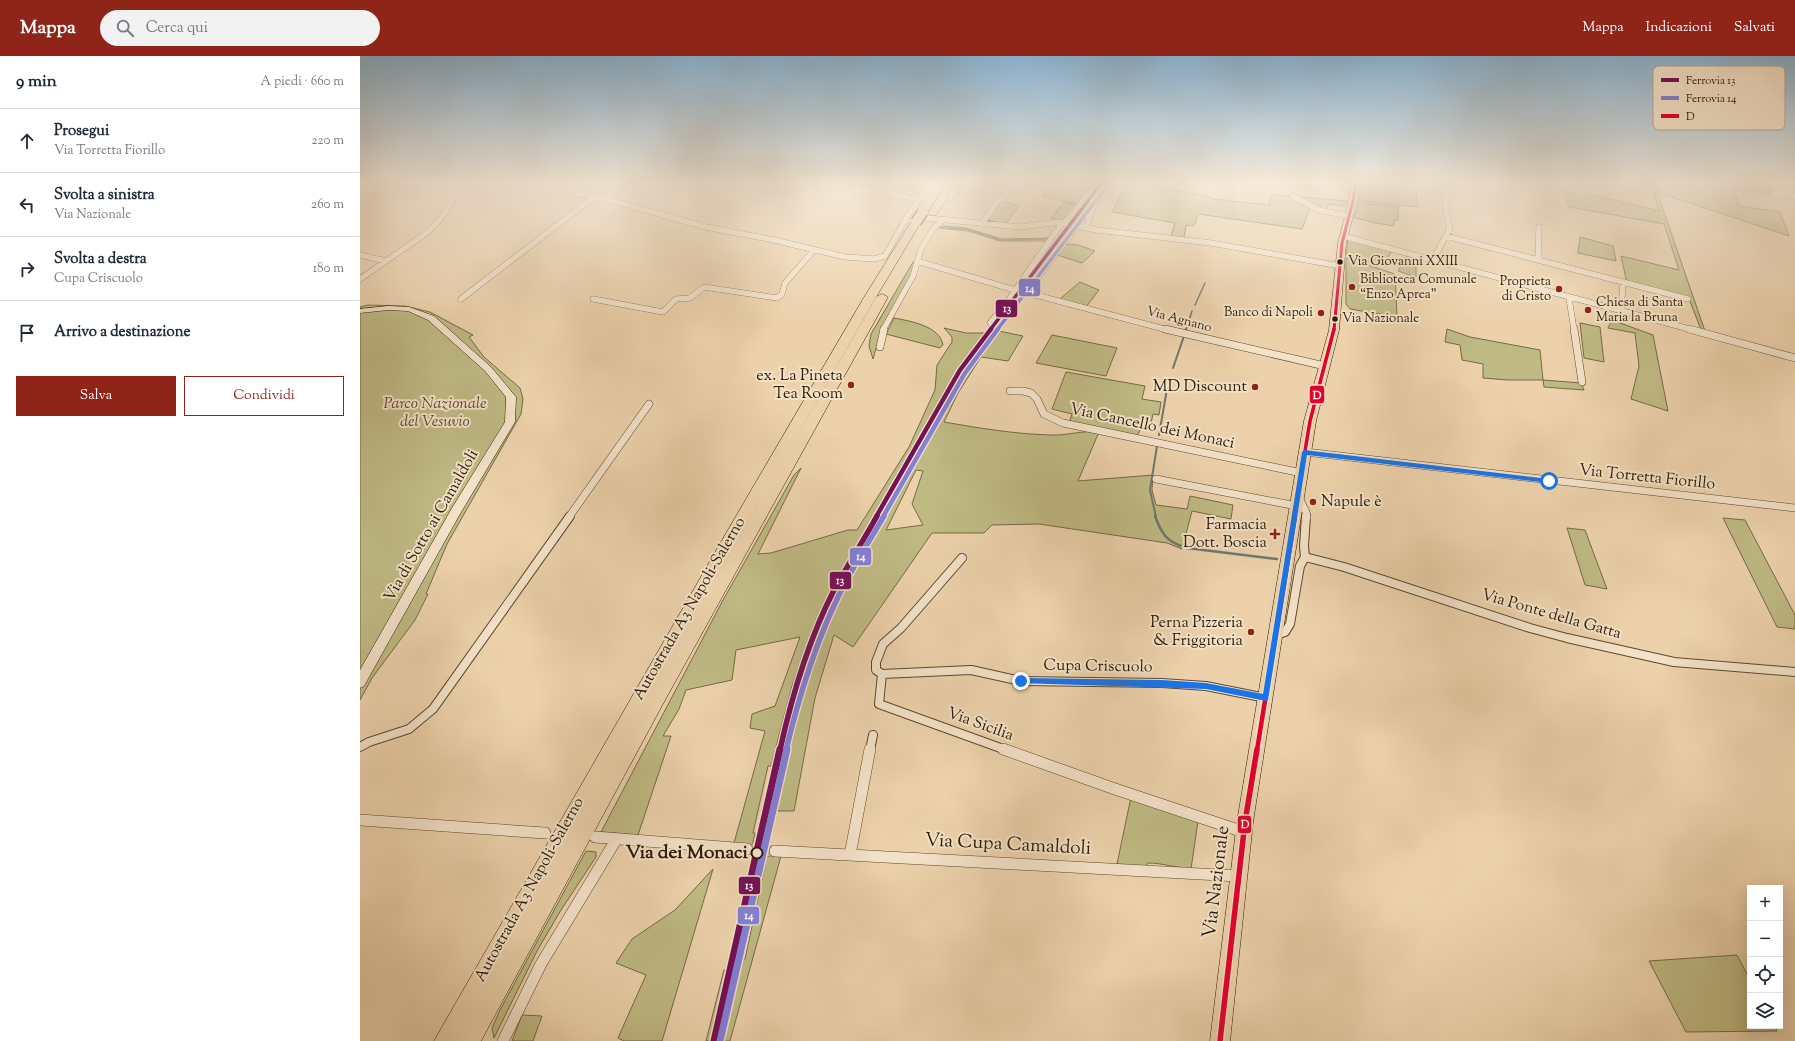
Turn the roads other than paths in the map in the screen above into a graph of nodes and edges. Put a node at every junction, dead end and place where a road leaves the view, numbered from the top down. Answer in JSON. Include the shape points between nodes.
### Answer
{"nodes":[{"id":1,"x":433,"y":227,"type":"edge"},
{"id":2,"x":555,"y":227,"type":"edge"},
{"id":3,"x":706,"y":227,"type":"edge"},
{"id":4,"x":912,"y":227,"type":"edge"},
{"id":5,"x":915,"y":227,"type":"edge"},
{"id":6,"x":916,"y":227,"type":"edge"},
{"id":7,"x":935,"y":227,"type":"edge"},
{"id":8,"x":1060,"y":227,"type":"edge"},
{"id":9,"x":1076,"y":227,"type":"edge"},
{"id":10,"x":1081,"y":227,"type":"edge"},
{"id":11,"x":1346,"y":227,"type":"edge"},
{"id":12,"x":1450,"y":227,"type":"edge"},
{"id":13,"x":1539,"y":227,"type":"dead end"},
{"id":14,"x":1086,"y":228,"type":"joint"},
{"id":15,"x":1343,"y":236,"type":"junction"},
{"id":16,"x":1446,"y":236,"type":"junction"},
{"id":17,"x":814,"y":250,"type":"junction"},
{"id":18,"x":360,"y":255,"type":"edge"},
{"id":19,"x":1538,"y":259,"type":"junction"},
{"id":20,"x":1433,"y":260,"type":"junction"},
{"id":21,"x":386,"y":261,"type":"junction"},
{"id":22,"x":917,"y":261,"type":"junction"},
{"id":23,"x":1340,"y":266,"type":"junction"},
{"id":24,"x":360,"y":279,"type":"edge"},
{"id":25,"x":1624,"y":282,"type":"junction"},
{"id":26,"x":1015,"y":290,"type":"junction"},
{"id":27,"x":1569,"y":298,"type":"junction"},
{"id":28,"x":460,"y":299,"type":"dead end"},
{"id":29,"x":593,"y":299,"type":"dead end"},
{"id":30,"x":1688,"y":299,"type":"dead end"},
{"id":31,"x":360,"y":311,"type":"edge"},
{"id":32,"x":1621,"y":312,"type":"junction"},
{"id":33,"x":990,"y":324,"type":"dead end"},
{"id":34,"x":880,"y":347,"type":"dead end"},
{"id":35,"x":1793,"y":358,"type":"edge"},
{"id":36,"x":1795,"y":365,"type":"edge"},
{"id":37,"x":1324,"y":366,"type":"junction"},
{"id":38,"x":1582,"y":382,"type":"dead end"},
{"id":39,"x":1010,"y":391,"type":"dead end"},
{"id":40,"x":649,"y":404,"type":"dead end"},
{"id":41,"x":1304,"y":452,"type":"junction"},
{"id":42,"x":1302,"y":473,"type":"junction"},
{"id":43,"x":1156,"y":479,"type":"dead end"},
{"id":44,"x":1298,"y":501,"type":"junction"},
{"id":45,"x":1795,"y":508,"type":"edge"},
{"id":46,"x":1305,"y":557,"type":"junction"},
{"id":47,"x":962,"y":558,"type":"dead end"},
{"id":48,"x":1276,"y":634,"type":"junction"},
{"id":49,"x":1795,"y":672,"type":"edge"},
{"id":50,"x":882,"y":674,"type":"junction"},
{"id":51,"x":360,"y":682,"type":"edge"},
{"id":52,"x":1266,"y":698,"type":"junction"},
{"id":53,"x":873,"y":735,"type":"dead end"},
{"id":54,"x":360,"y":746,"type":"edge"},
{"id":55,"x":360,"y":820,"type":"edge"},
{"id":56,"x":1244,"y":832,"type":"junction"},
{"id":57,"x":545,"y":833,"type":"dead end"},
{"id":58,"x":595,"y":837,"type":"dead end"},
{"id":59,"x":616,"y":840,"type":"junction"},
{"id":60,"x":747,"y":849,"type":"tunnel mouth"},
{"id":61,"x":775,"y":851,"type":"tunnel mouth"},
{"id":62,"x":850,"y":855,"type":"junction"},
{"id":63,"x":1238,"y":876,"type":"junction"},
{"id":64,"x":445,"y":1041,"type":"edge"},
{"id":65,"x":469,"y":1041,"type":"edge"},
{"id":66,"x":503,"y":1041,"type":"edge"},
{"id":67,"x":1220,"y":1041,"type":"edge"}],
"edges":[{"from":1,"to":21,"type":"street"},
{"from":2,"to":28,"type":"street"},
{"from":3,"to":17,"type":"street"},
{"from":4,"to":17,"type":"street","via":[[885,256],[880,258],[845,257]]},
{"from":5,"to":64,"type":"highway","name":"Autostrada A3 Napoli-Salerno","via":[[869,299],[730,538]]},
{"from":6,"to":65,"type":"highway","name":"Autostrada A3 Napoli-Salerno","via":[[880,301]]},
{"from":7,"to":22,"type":"street","via":[[921,249]]},
{"from":8,"to":26,"type":"street"},
{"from":9,"to":37,"type":"street","name":"Via Agnano","via":[[1028,293],[1190,336]]},
{"from":10,"to":14,"type":"street"},
{"from":11,"to":15,"type":"main road","name":"Via Nazionale"},
{"from":12,"to":16,"type":"street"},
{"from":13,"to":19,"type":"street"},
{"from":14,"to":23,"type":"street","via":[[1206,243]]},
{"from":15,"to":20,"type":"street"},
{"from":15,"to":23,"type":"main road","name":"Via Nazionale"},
{"from":16,"to":19,"type":"street"},
{"from":16,"to":20,"type":"street"},
{"from":17,"to":29,"type":"street","via":[[785,283],[782,294],[777,298],[704,287],[690,298],[676,299],[663,312]]},
{"from":18,"to":21,"type":"street"},
{"from":19,"to":25,"type":"street"},
{"from":20,"to":27,"type":"street"},
{"from":21,"to":24,"type":"street"},
{"from":22,"to":26,"type":"street"},
{"from":22,"to":34,"type":"street","via":[[913,276],[883,331]]},
{"from":23,"to":37,"type":"main road","name":"Via Nazionale","via":[[1335,319]]},
{"from":25,"to":30,"type":"street"},
{"from":25,"to":32,"type":"street"},
{"from":26,"to":33,"type":"street"},
{"from":27,"to":32,"type":"street"},
{"from":27,"to":38,"type":"street"},
{"from":31,"to":51,"type":"street","name":"Via di Sotto ai Camaldoli","via":[[409,309],[431,318],[488,369],[511,397],[510,422],[456,511]]},
{"from":32,"to":35,"type":"street"},
{"from":35,"to":36,"type":"street"},
{"from":37,"to":41,"type":"main road","name":"Via Nazionale"},
{"from":39,"to":42,"type":"street","name":"Via Cancello dei Monaci","via":[[1029,391],[1036,396],[1045,415],[1055,421]]},
{"from":40,"to":54,"type":"street","via":[[433,709],[409,730]]},
{"from":41,"to":42,"type":"main road","name":"Via Nazionale"},
{"from":41,"to":45,"type":"street","name":"Via Torretta Fiorillo"},
{"from":42,"to":44,"type":"main road","name":"Via Nazionale"},
{"from":43,"to":44,"type":"street"},
{"from":44,"to":46,"type":"street","via":[[1306,512],[1307,520]]},
{"from":44,"to":48,"type":"main road","name":"Via Nazionale"},
{"from":46,"to":48,"type":"street","via":[[1300,566],[1290,624],[1285,632]]},
{"from":46,"to":49,"type":"street","name":"Via Ponte della Gatta","via":[[1567,638],[1674,662]]},
{"from":47,"to":50,"type":"street","name":"Via Sicilia","via":[[901,628],[883,644],[876,662],[876,670]]},
{"from":48,"to":52,"type":"main road","name":"Via Nazionale"},
{"from":50,"to":52,"type":"street","name":"Cupa Criscuolo","via":[[971,670],[1021,681],[1198,686]]},
{"from":50,"to":56,"type":"street","name":"Via Sicilia","via":[[879,704],[1114,789]]},
{"from":52,"to":56,"type":"main road","name":"Via Nazionale"},
{"from":53,"to":62,"type":"street"},
{"from":55,"to":57,"type":"street"},
{"from":56,"to":63,"type":"main road","name":"Via Nazionale"},
{"from":58,"to":59,"type":"street"},
{"from":59,"to":60,"type":"street"},
{"from":59,"to":66,"type":"street","via":[[541,964]]},
{"from":61,"to":62,"type":"street","name":"Via Cupa Camaldoli"},
{"from":62,"to":63,"type":"street","name":"Via Cupa Camaldoli"},
{"from":63,"to":67,"type":"main road","name":"Via Nazionale"}]}
